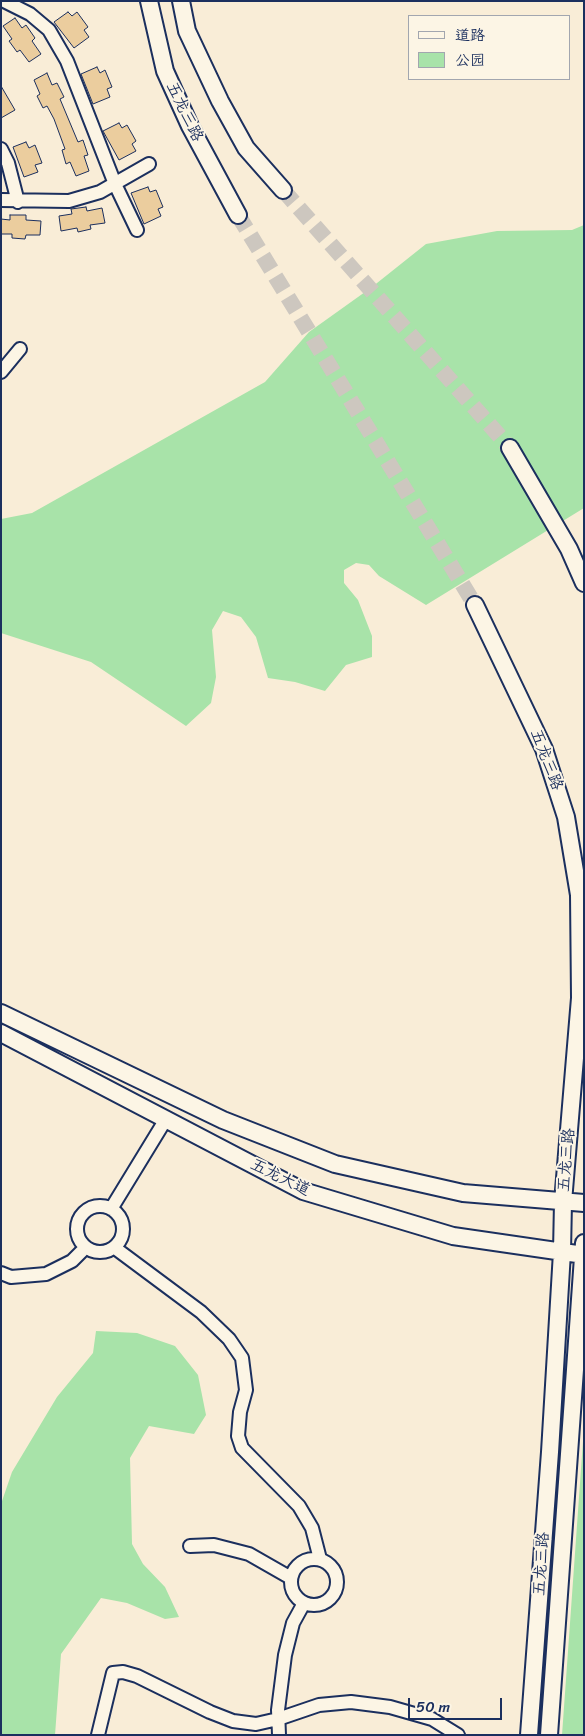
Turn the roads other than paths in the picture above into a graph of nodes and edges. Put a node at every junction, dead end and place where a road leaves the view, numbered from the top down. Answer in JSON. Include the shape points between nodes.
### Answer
{"nodes":[{"id":1,"x":4,"y":1,"type":"edge"},
{"id":2,"x":149,"y":1,"type":"edge"},
{"id":3,"x":181,"y":1,"type":"edge"},
{"id":4,"x":1,"y":149,"type":"edge"},
{"id":5,"x":149,"y":164,"type":"dead end"},
{"id":6,"x":115,"y":184,"type":"junction"},
{"id":7,"x":283,"y":190,"type":"tunnel mouth"},
{"id":8,"x":1,"y":200,"type":"edge"},
{"id":9,"x":18,"y":202,"type":"junction"},
{"id":10,"x":238,"y":215,"type":"tunnel mouth"},
{"id":11,"x":137,"y":230,"type":"dead end"},
{"id":12,"x":20,"y":349,"type":"dead end"},
{"id":13,"x":1,"y":372,"type":"edge"},
{"id":14,"x":510,"y":448,"type":"tunnel mouth"},
{"id":15,"x":584,"y":583,"type":"edge"},
{"id":16,"x":475,"y":605,"type":"tunnel mouth"},
{"id":17,"x":1,"y":1013,"type":"edge"},
{"id":18,"x":1,"y":1033,"type":"edge"},
{"id":19,"x":166,"y":1118,"type":"junction"},
{"id":20,"x":563,"y":1202,"type":"junction"},
{"id":21,"x":584,"y":1203,"type":"edge"},
{"id":22,"x":111,"y":1209,"type":"junction"},
{"id":23,"x":85,"y":1248,"type":"junction"},
{"id":24,"x":115,"y":1248,"type":"junction"},
{"id":25,"x":583,"y":1251,"type":"edge"},
{"id":26,"x":562,"y":1252,"type":"junction"},
{"id":27,"x":1,"y":1273,"type":"edge"},
{"id":28,"x":190,"y":1546,"type":"dead end"},
{"id":29,"x":320,"y":1559,"type":"junction"},
{"id":30,"x":291,"y":1578,"type":"junction"},
{"id":31,"x":304,"y":1603,"type":"junction"},
{"id":32,"x":278,"y":1719,"type":"junction"},
{"id":33,"x":98,"y":1735,"type":"edge"},
{"id":34,"x":278,"y":1735,"type":"edge"},
{"id":35,"x":458,"y":1735,"type":"edge"},
{"id":36,"x":529,"y":1735,"type":"edge"},
{"id":37,"x":549,"y":1735,"type":"edge"}],
"edges":[{"from":1,"to":6,"type":"lane","via":[[30,14],[49,30],[66,60]]},
{"from":2,"to":10,"type":"main road","name":"五龙三路","via":[[165,72]]},
{"from":3,"to":7,"type":"main road","via":[[187,31],[220,101],[246,148]]},
{"from":4,"to":9,"type":"lane"},
{"from":5,"to":6,"type":"lane"},
{"from":6,"to":9,"type":"lane","via":[[69,201]]},
{"from":6,"to":11,"type":"lane"},
{"from":8,"to":9,"type":"lane"},
{"from":12,"to":13,"type":"lane"},
{"from":14,"to":15,"type":"main road","via":[[569,549]]},
{"from":16,"to":20,"type":"main road","name":"五龙三路","via":[[544,749],[566,817],[579,895],[580,998]]},
{"from":17,"to":20,"type":"main road","name":"五龙大道","via":[[223,1120],[335,1164],[463,1193]]},
{"from":18,"to":19,"type":"main road","name":"五龙大道"},
{"from":19,"to":22,"type":"lane"},
{"from":19,"to":26,"type":"main road","name":"五龙大道","via":[[304,1192],[453,1236]]},
{"from":20,"to":21,"type":"main road","name":"五龙大道"},
{"from":20,"to":26,"type":"main road","name":"五龙三路"},
{"from":22,"to":23,"type":"lane","via":[[96,1206],[83,1213],[77,1234]]},
{"from":22,"to":24,"type":"lane","via":[[124,1226]]},
{"from":23,"to":24,"type":"lane","via":[[100,1253]]},
{"from":23,"to":27,"type":"lane","via":[[72,1261],[46,1274],[11,1277]]},
{"from":24,"to":29,"type":"lane","via":[[201,1312],[229,1339],[242,1358],[246,1390],[238,1436],[242,1448],[299,1506],[312,1528]]},
{"from":25,"to":26,"type":"main road","name":"五龙大道"},
{"from":25,"to":37,"type":"main road","name":"五龙三路"},
{"from":26,"to":36,"type":"main road","name":"五龙三路"},
{"from":28,"to":30,"type":"lane","via":[[214,1545],[249,1554]]},
{"from":29,"to":30,"type":"lane","via":[[305,1561]]},
{"from":29,"to":31,"type":"lane","via":[[337,1574],[336,1590],[327,1602],[320,1605]]},
{"from":30,"to":31,"type":"lane","via":[[294,1593]]},
{"from":31,"to":32,"type":"lane","via":[[293,1623],[285,1655]]},
{"from":32,"to":33,"type":"lane","via":[[256,1724],[233,1721],[124,1672],[113,1673]]},
{"from":32,"to":34,"type":"lane"},
{"from":32,"to":35,"type":"lane","via":[[319,1704],[351,1702],[390,1707],[432,1719]]}]}
